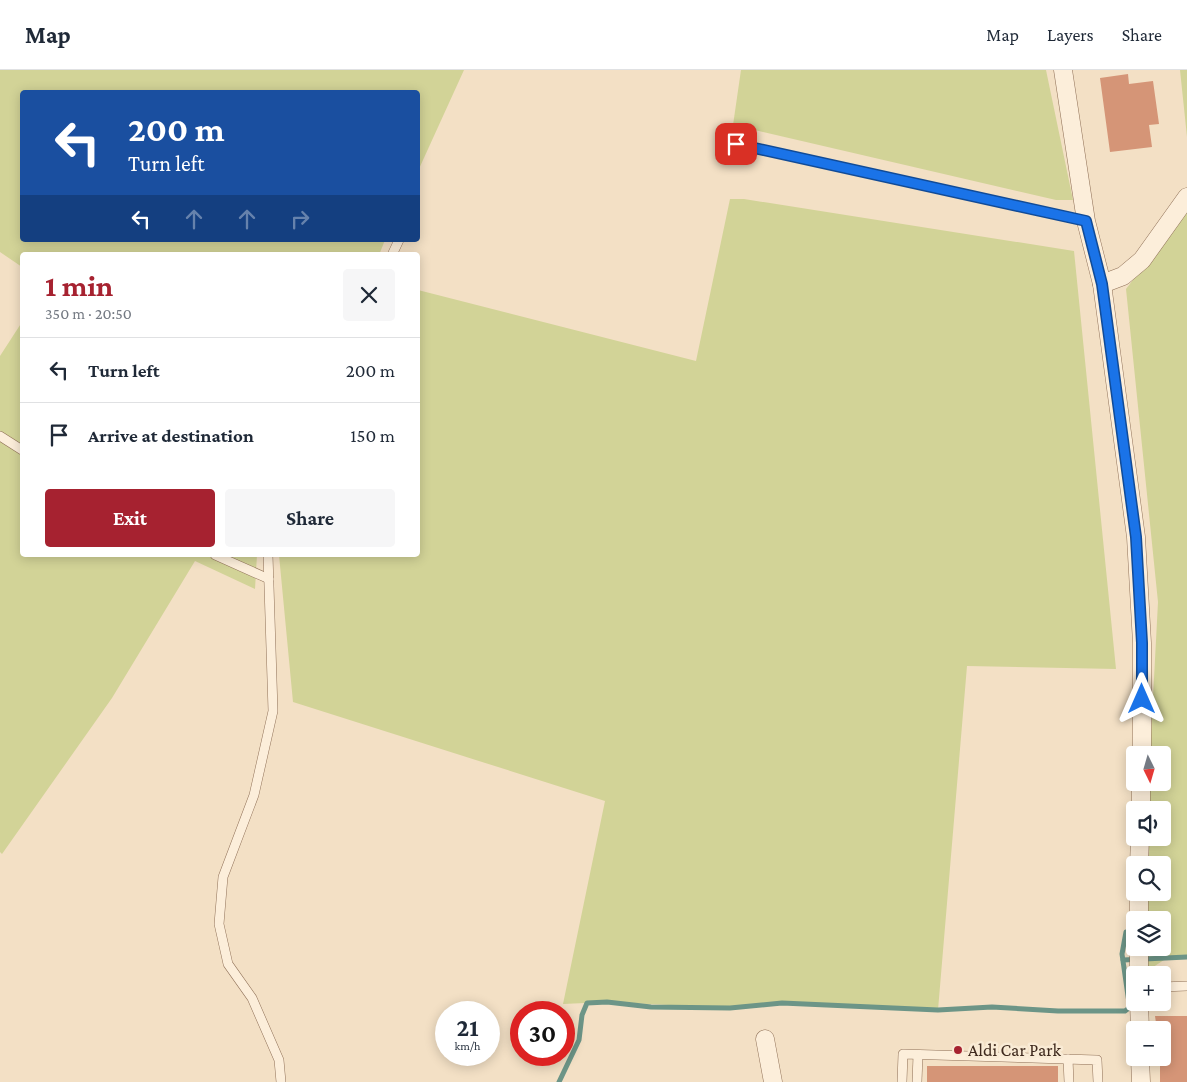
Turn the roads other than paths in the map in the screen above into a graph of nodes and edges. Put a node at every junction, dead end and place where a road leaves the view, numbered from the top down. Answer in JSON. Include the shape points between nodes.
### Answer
{"nodes":[{"id":1,"x":1063,"y":70,"type":"edge"},
{"id":2,"x":736,"y":144,"type":"dead end"},
{"id":3,"x":1187,"y":197,"type":"edge"},
{"id":4,"x":1086,"y":221,"type":"junction"},
{"id":5,"x":1102,"y":284,"type":"junction"},
{"id":6,"x":0,"y":436,"type":"edge"},
{"id":7,"x":20,"y":449,"type":"edge"},
{"id":8,"x":220,"y":557,"type":"edge"},
{"id":9,"x":268,"y":557,"type":"edge"},
{"id":10,"x":269,"y":579,"type":"junction"},
{"id":11,"x":1142,"y":746,"type":"edge"},
{"id":12,"x":1187,"y":986,"type":"edge"},
{"id":13,"x":1171,"y":987,"type":"edge"},
{"id":14,"x":765,"y":1039,"type":"dead end"},
{"id":15,"x":918,"y":1055,"type":"junction"},
{"id":16,"x":1068,"y":1059,"type":"junction"},
{"id":17,"x":1140,"y":1066,"type":"edge"},
{"id":18,"x":281,"y":1082,"type":"edge"},
{"id":19,"x":773,"y":1082,"type":"edge"},
{"id":20,"x":902,"y":1082,"type":"edge"},
{"id":21,"x":917,"y":1082,"type":"edge"},
{"id":22,"x":1069,"y":1082,"type":"edge"},
{"id":23,"x":1098,"y":1082,"type":"edge"},
{"id":24,"x":1140,"y":1082,"type":"edge"}],
"edges":[{"from":1,"to":4,"type":"street"},
{"from":2,"to":4,"type":"lane"},
{"from":3,"to":5,"type":"street","via":[[1142,260],[1123,276]]},
{"from":4,"to":5,"type":"street"},
{"from":5,"to":11,"type":"street","via":[[1136,537],[1142,643]]},
{"from":6,"to":7,"type":"lane"},
{"from":8,"to":10,"type":"lane"},
{"from":9,"to":10,"type":"lane"},
{"from":10,"to":18,"type":"lane","via":[[274,711],[254,795],[223,876],[219,924],[228,964],[252,998],[279,1060]]},
{"from":12,"to":13,"type":"lane"},
{"from":14,"to":19,"type":"street"},
{"from":15,"to":16,"type":"lane"},
{"from":15,"to":20,"type":"lane","via":[[903,1054]]},
{"from":15,"to":21,"type":"lane"},
{"from":16,"to":22,"type":"lane"},
{"from":16,"to":23,"type":"lane","via":[[1097,1060]]},
{"from":17,"to":24,"type":"street"}]}
